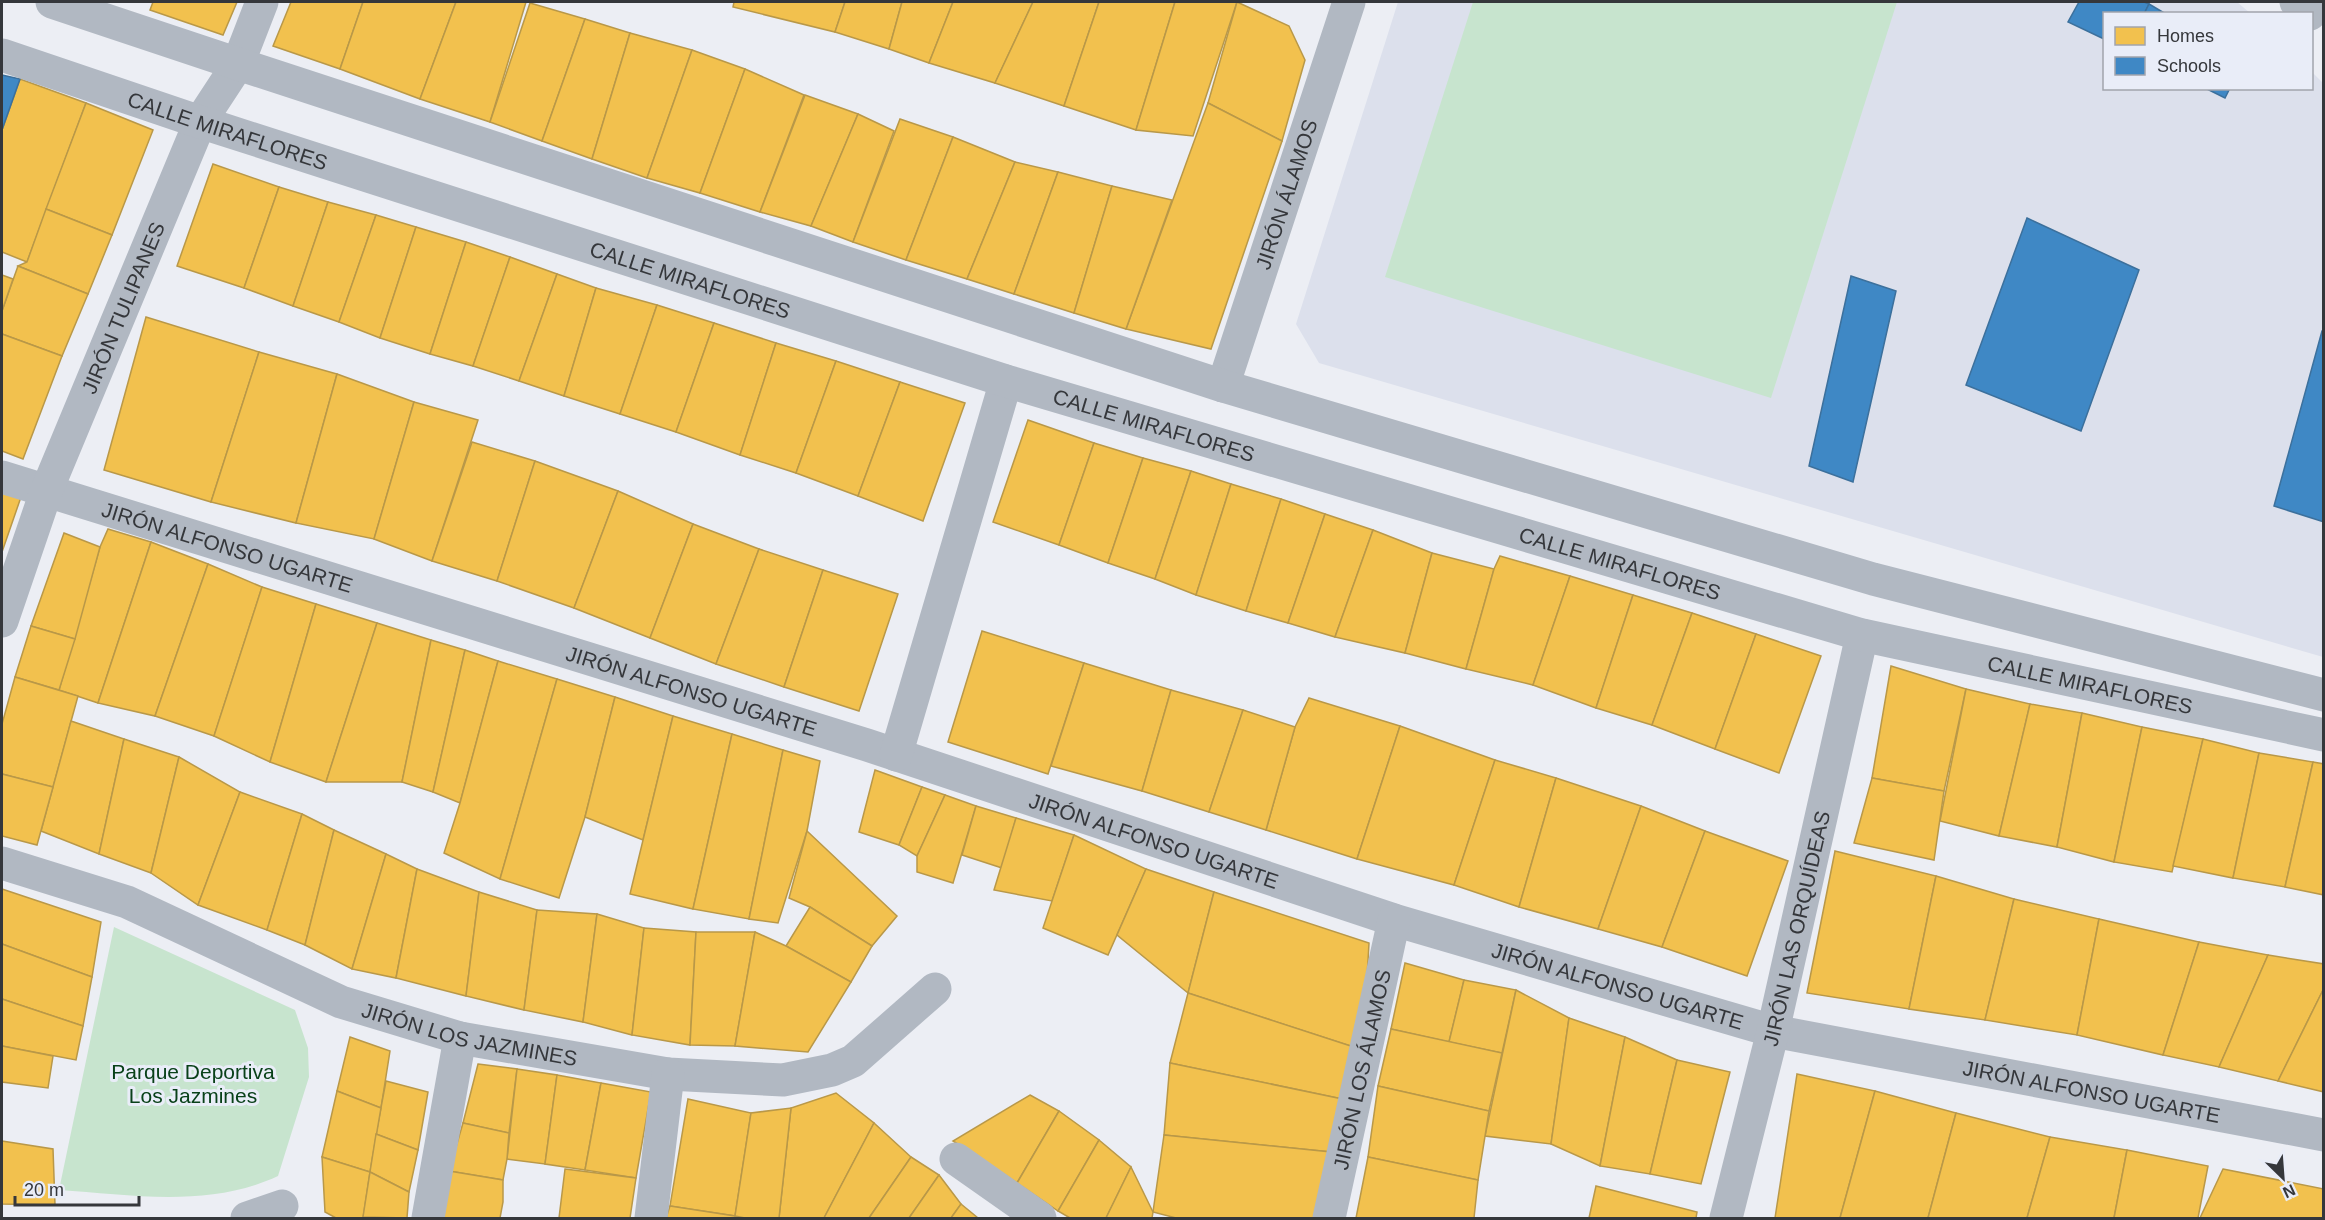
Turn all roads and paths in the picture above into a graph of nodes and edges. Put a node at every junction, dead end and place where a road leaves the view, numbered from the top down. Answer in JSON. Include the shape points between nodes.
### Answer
{"nodes":[{"id":1,"x":52,"y":2,"type":"edge"},
{"id":2,"x":262,"y":2,"type":"edge"},
{"id":3,"x":2296,"y":2,"type":"edge"},
{"id":4,"x":1340,"y":4,"type":"edge"},
{"id":5,"x":2308,"y":12,"type":"edge"},
{"id":6,"x":2,"y":55,"type":"edge"},
{"id":7,"x":238,"y":64,"type":"junction"},
{"id":8,"x":200,"y":122,"type":"junction"},
{"id":9,"x":1006,"y":381,"type":"junction"},
{"id":10,"x":1223,"y":386,"type":"junction"},
{"id":11,"x":2,"y":477,"type":"edge"},
{"id":12,"x":46,"y":492,"type":"junction"},
{"id":13,"x":2,"y":621,"type":"edge"},
{"id":14,"x":1862,"y":635,"type":"junction"},
{"id":15,"x":2324,"y":695,"type":"edge"},
{"id":16,"x":2324,"y":735,"type":"edge"},
{"id":17,"x":896,"y":755,"type":"junction"},
{"id":18,"x":2,"y":862,"type":"edge"},
{"id":19,"x":1394,"y":920,"type":"junction"},
{"id":20,"x":935,"y":988,"type":"dead end"},
{"id":21,"x":1773,"y":1031,"type":"junction"},
{"id":22,"x":460,"y":1038,"type":"junction"},
{"id":23,"x":668,"y":1074,"type":"junction"},
{"id":24,"x":2324,"y":1135,"type":"edge"},
{"id":25,"x":956,"y":1159,"type":"dead end"},
{"id":26,"x":282,"y":1206,"type":"dead end"},
{"id":27,"x":247,"y":1218,"type":"edge"},
{"id":28,"x":428,"y":1218,"type":"edge"},
{"id":29,"x":651,"y":1218,"type":"edge"},
{"id":30,"x":1040,"y":1218,"type":"edge"},
{"id":31,"x":1329,"y":1218,"type":"edge"},
{"id":32,"x":1726,"y":1218,"type":"edge"}],
"edges":[{"from":1,"to":7,"type":"street","name":"CALLE MIRAFLORES"},
{"from":2,"to":7,"type":"street","name":"JIRÓN TULIPANES"},
{"from":3,"to":5,"type":"street"},
{"from":4,"to":10,"type":"street","name":"JIRÓN ÁLAMOS"},
{"from":6,"to":8,"type":"street","name":"CALLE MIRAFLORES"},
{"from":7,"to":8,"type":"street","name":"JIRÓN TULIPANES"},
{"from":7,"to":10,"type":"street","name":"CALLE MIRAFLORES"},
{"from":8,"to":9,"type":"street","name":"CALLE MIRAFLORES"},
{"from":8,"to":12,"type":"street","name":"JIRÓN TULIPANES"},
{"from":9,"to":14,"type":"street","name":"CALLE MIRAFLORES"},
{"from":9,"to":17,"type":"street"},
{"from":10,"to":15,"type":"street","name":"CALLE MIRAFLORES","via":[[1873,579]]},
{"from":11,"to":12,"type":"street","name":"JIRÓN ALFONSO UGARTE"},
{"from":12,"to":13,"type":"street","name":"JIRÓN TULIPANES"},
{"from":12,"to":17,"type":"street","name":"JIRÓN ALFONSO UGARTE"},
{"from":14,"to":16,"type":"street","name":"CALLE MIRAFLORES"},
{"from":14,"to":21,"type":"street","name":"JIRÓN LAS ORQUÍDEAS"},
{"from":17,"to":19,"type":"street","name":"JIRÓN ALFONSO UGARTE"},
{"from":18,"to":22,"type":"street","name":"JIRÓN LOS JAZMINES","via":[[127,902],[341,1002]]},
{"from":19,"to":21,"type":"street","name":"JIRÓN ALFONSO UGARTE"},
{"from":19,"to":31,"type":"street","name":"JIRÓN LOS ÁLAMOS"},
{"from":20,"to":23,"type":"street","name":"JIRÓN LOS JAZMINES","via":[[853,1061],[832,1070],[783,1080]]},
{"from":21,"to":24,"type":"street","name":"JIRÓN ALFONSO UGARTE"},
{"from":21,"to":32,"type":"street","name":"JIRÓN LAS ORQUÍDEAS"},
{"from":22,"to":23,"type":"street","name":"JIRÓN LOS JAZMINES"},
{"from":22,"to":28,"type":"street"},
{"from":23,"to":29,"type":"street"},
{"from":25,"to":30,"type":"street"},
{"from":26,"to":27,"type":"street"}]}
